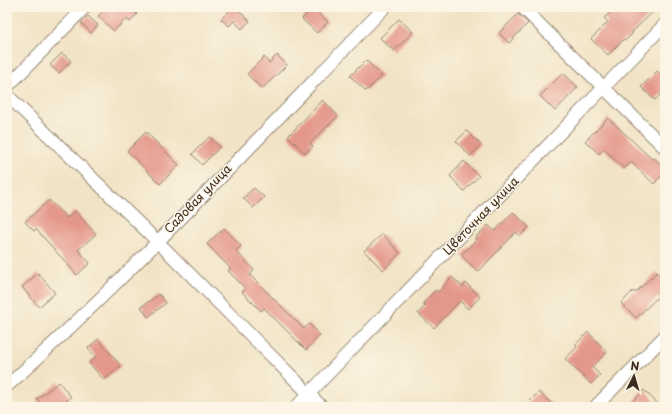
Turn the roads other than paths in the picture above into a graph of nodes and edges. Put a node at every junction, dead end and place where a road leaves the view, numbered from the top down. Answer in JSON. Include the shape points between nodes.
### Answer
{"nodes":[{"id":1,"x":85,"y":7,"type":"edge"},
{"id":2,"x":385,"y":7,"type":"edge"},
{"id":3,"x":522,"y":7,"type":"edge"},
{"id":4,"x":665,"y":24,"type":"edge"},
{"id":5,"x":7,"y":87,"type":"edge"},
{"id":6,"x":604,"y":87,"type":"junction"},
{"id":7,"x":7,"y":95,"type":"edge"},
{"id":8,"x":665,"y":148,"type":"edge"},
{"id":9,"x":158,"y":242,"type":"junction"},
{"id":10,"x":665,"y":336,"type":"edge"},
{"id":11,"x":7,"y":386,"type":"edge"},
{"id":12,"x":309,"y":394,"type":"junction"},
{"id":13,"x":296,"y":407,"type":"edge"},
{"id":14,"x":322,"y":407,"type":"edge"},
{"id":15,"x":595,"y":407,"type":"edge"}],
"edges":[{"from":1,"to":5,"type":"street"},
{"from":2,"to":9,"type":"street","name":"Садовая улица"},
{"from":3,"to":6,"type":"street"},
{"from":4,"to":6,"type":"street","name":"Цветочная улица"},
{"from":6,"to":8,"type":"street"},
{"from":6,"to":12,"type":"street","name":"Цветочная улица"},
{"from":7,"to":9,"type":"street"},
{"from":9,"to":11,"type":"street","name":"Садовая улица","via":[[54,344]]},
{"from":9,"to":12,"type":"street"},
{"from":10,"to":15,"type":"street"},
{"from":12,"to":13,"type":"street","name":"Цветочная улица"},
{"from":12,"to":14,"type":"street"}]}
